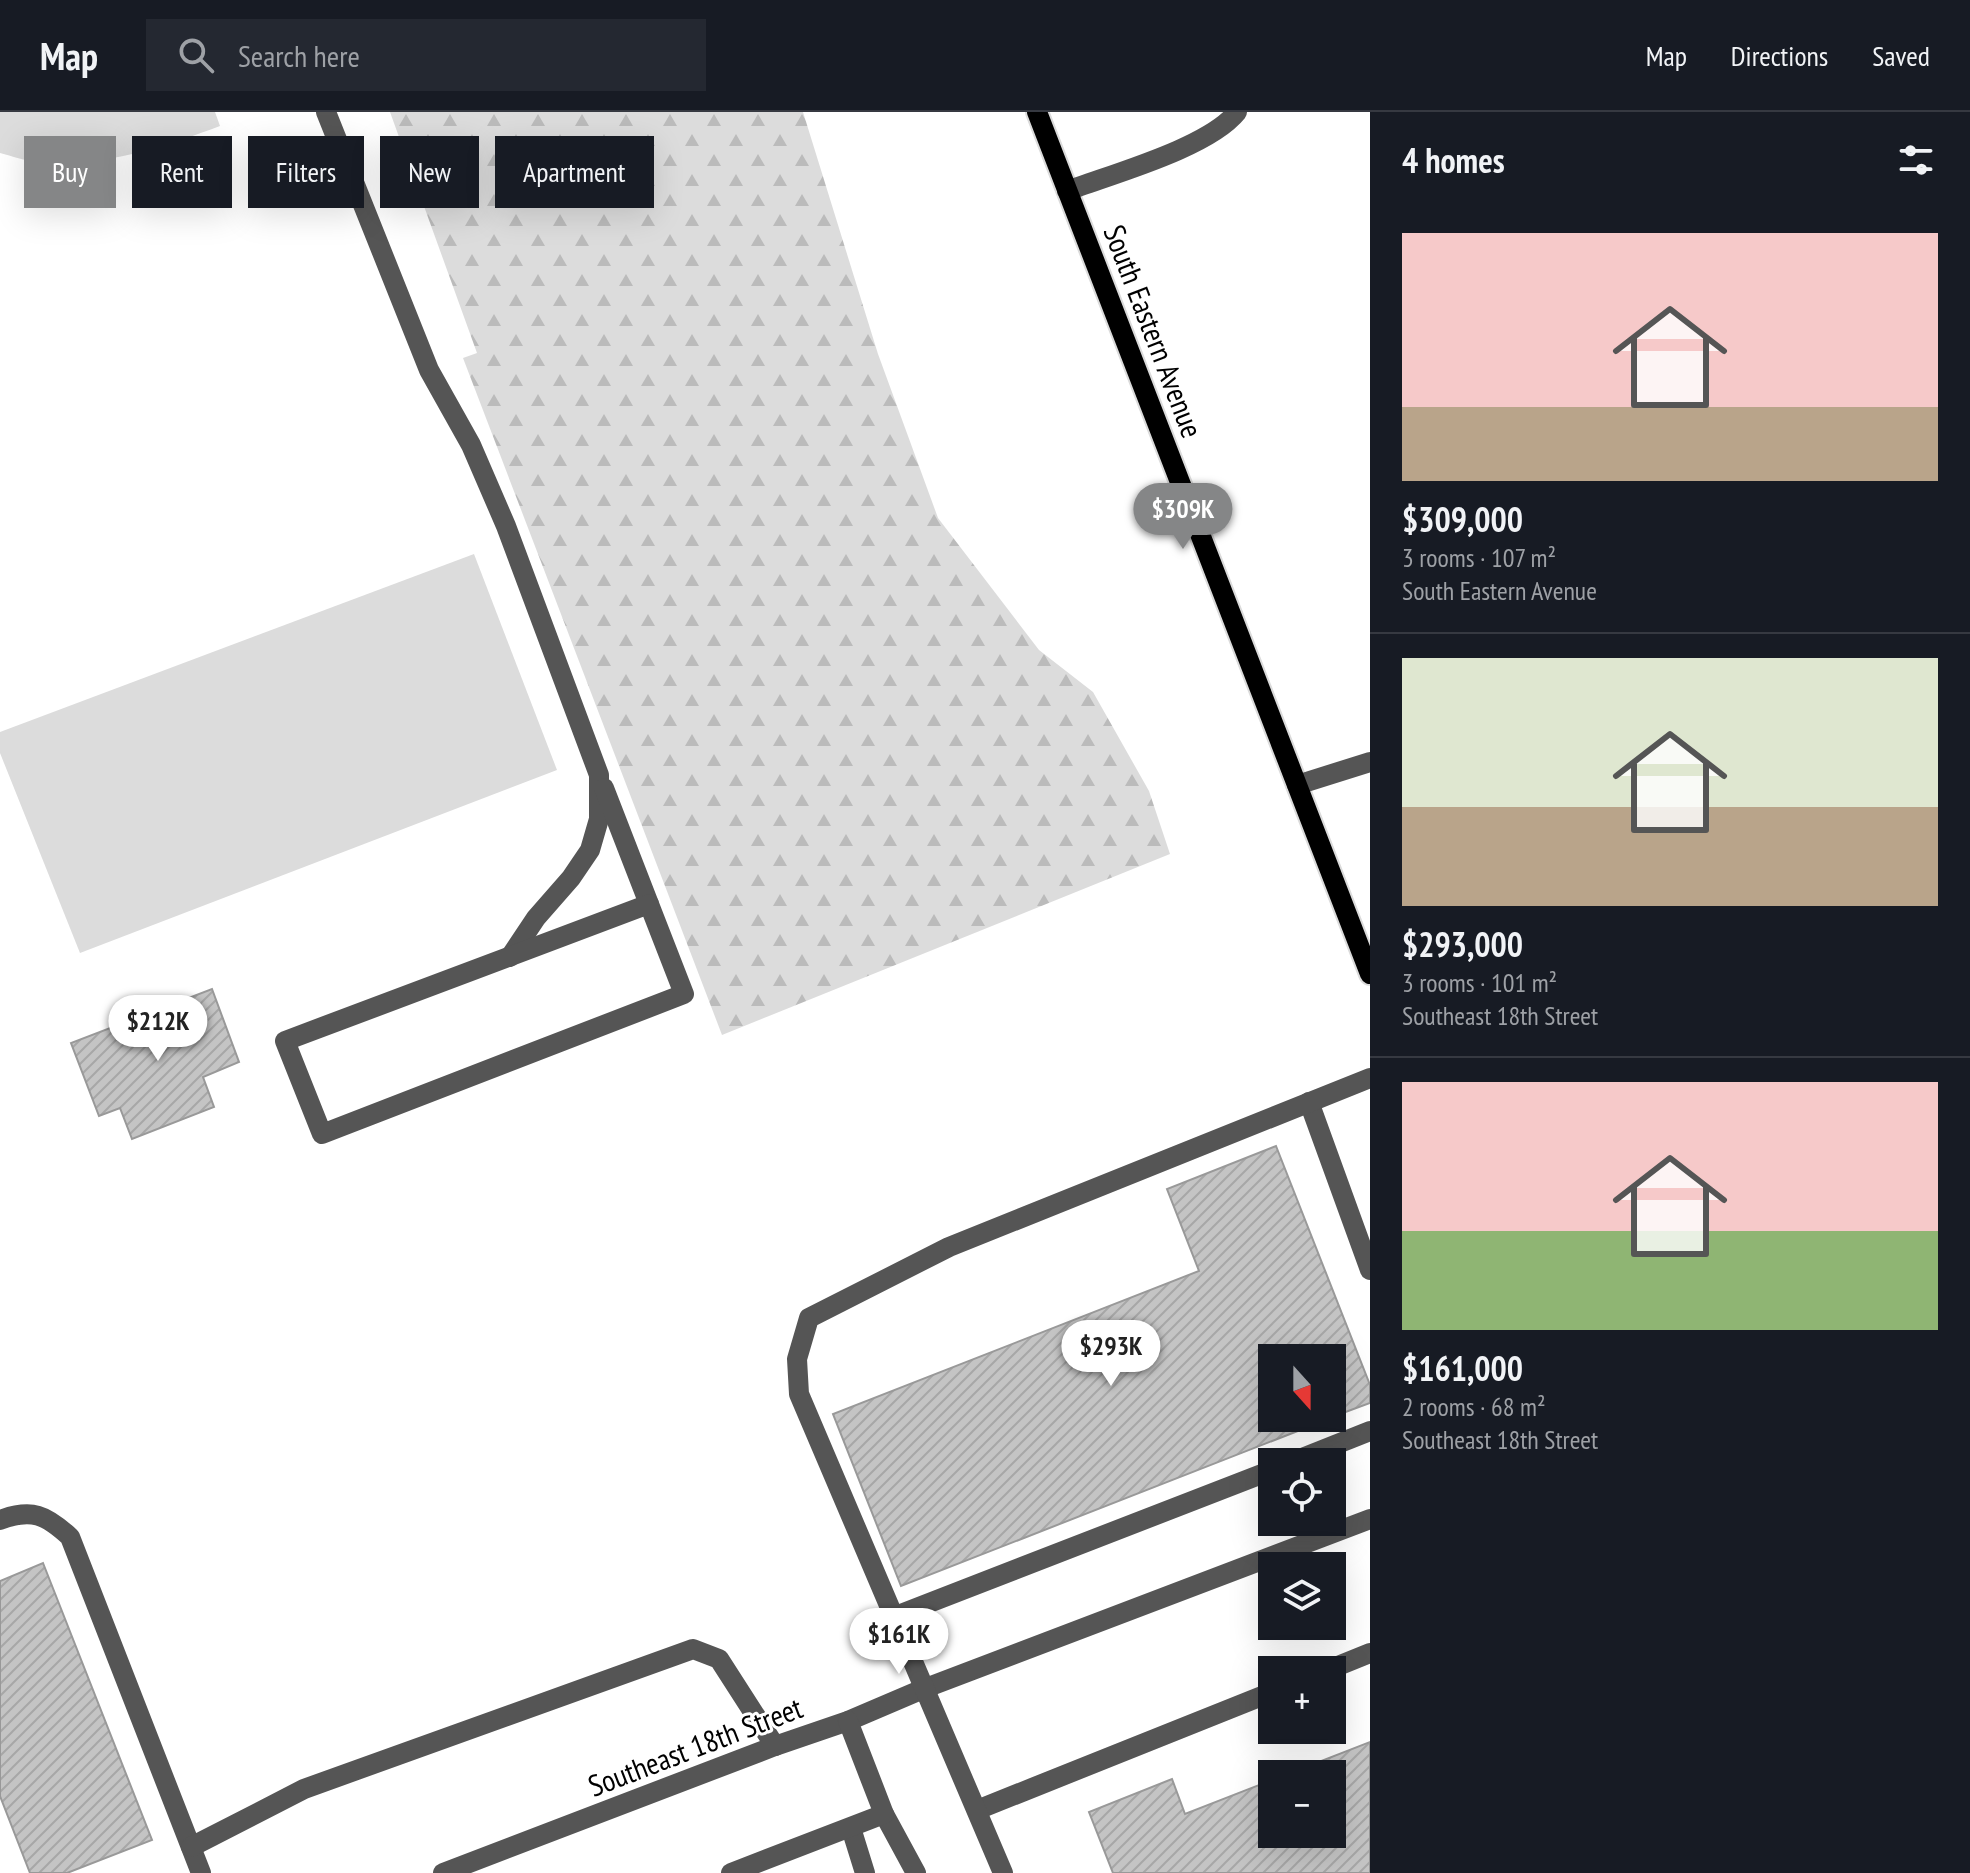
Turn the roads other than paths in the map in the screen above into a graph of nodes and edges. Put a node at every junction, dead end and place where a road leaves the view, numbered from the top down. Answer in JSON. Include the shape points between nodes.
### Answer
{"nodes":[{"id":1,"x":326,"y":112,"type":"edge"},
{"id":2,"x":1037,"y":112,"type":"edge"},
{"id":3,"x":1237,"y":112,"type":"edge"},
{"id":4,"x":1067,"y":191,"type":"junction"},
{"id":5,"x":1370,"y":762,"type":"edge"},
{"id":6,"x":599,"y":775,"type":"junction"},
{"id":7,"x":1297,"y":785,"type":"junction"},
{"id":8,"x":649,"y":904,"type":"junction"},
{"id":9,"x":510,"y":957,"type":"junction"},
{"id":10,"x":1370,"y":974,"type":"edge"},
{"id":11,"x":1370,"y":1078,"type":"edge"},
{"id":12,"x":1309,"y":1102,"type":"junction"},
{"id":13,"x":1370,"y":1270,"type":"edge"},
{"id":14,"x":1370,"y":1431,"type":"edge"},
{"id":15,"x":1328,"y":1448,"type":"edge"},
{"id":16,"x":1258,"y":1475,"type":"edge"},
{"id":17,"x":1370,"y":1519,"type":"edge"},
{"id":18,"x":0,"y":1520,"type":"edge"},
{"id":19,"x":1346,"y":1524,"type":"edge"},
{"id":20,"x":1306,"y":1536,"type":"edge"},
{"id":21,"x":893,"y":1617,"type":"junction"},
{"id":22,"x":1370,"y":1653,"type":"edge"},
{"id":23,"x":1346,"y":1663,"type":"edge"},
{"id":24,"x":923,"y":1689,"type":"junction"},
{"id":25,"x":1258,"y":1698,"type":"edge"},
{"id":26,"x":848,"y":1721,"type":"junction"},
{"id":27,"x":775,"y":1746,"type":"junction"},
{"id":28,"x":977,"y":1810,"type":"junction"},
{"id":29,"x":884,"y":1814,"type":"junction"},
{"id":30,"x":851,"y":1828,"type":"junction"},
{"id":31,"x":191,"y":1847,"type":"junction"},
{"id":32,"x":201,"y":1873,"type":"edge"},
{"id":33,"x":443,"y":1873,"type":"edge"},
{"id":34,"x":731,"y":1873,"type":"edge"},
{"id":35,"x":865,"y":1873,"type":"edge"},
{"id":36,"x":916,"y":1873,"type":"edge"},
{"id":37,"x":1003,"y":1873,"type":"edge"}],
"edges":[{"from":1,"to":6,"type":"street","via":[[429,370],[471,445],[506,526]]},
{"from":2,"to":4,"type":"main road","name":"South Eastern Avenue"},
{"from":3,"to":4,"type":"street","via":[[1227,124],[1176,150]]},
{"from":4,"to":7,"type":"main road","name":"South Eastern Avenue"},
{"from":5,"to":7,"type":"street"},
{"from":6,"to":8,"type":"street"},
{"from":6,"to":9,"type":"street","via":[[599,819],[590,850]]},
{"from":7,"to":10,"type":"main road","name":"South Eastern Avenue"},
{"from":8,"to":9,"type":"street"},
{"from":8,"to":9,"type":"street","via":[[684,994],[322,1134],[285,1041]]},
{"from":11,"to":12,"type":"street"},
{"from":12,"to":13,"type":"street"},
{"from":12,"to":21,"type":"street","via":[[949,1247],[809,1318],[797,1359],[799,1394]]},
{"from":14,"to":15,"type":"street"},
{"from":16,"to":21,"type":"street"},
{"from":17,"to":19,"type":"street","name":"Southeast 18th Street"},
{"from":18,"to":31,"type":"street","via":[[18,1513],[48,1517],[70,1537]]},
{"from":20,"to":24,"type":"street","name":"Southeast 18th Street"},
{"from":21,"to":24,"type":"street"},
{"from":22,"to":23,"type":"street"},
{"from":24,"to":26,"type":"street","name":"Southeast 18th Street"},
{"from":24,"to":28,"type":"street"},
{"from":25,"to":28,"type":"street"},
{"from":26,"to":27,"type":"street","name":"Southeast 18th Street"},
{"from":26,"to":29,"type":"street"},
{"from":27,"to":31,"type":"street","via":[[719,1659],[693,1649],[304,1789]]},
{"from":27,"to":33,"type":"street","name":"Southeast 18th Street"},
{"from":28,"to":37,"type":"street"},
{"from":29,"to":30,"type":"street"},
{"from":29,"to":36,"type":"street"},
{"from":30,"to":34,"type":"street"},
{"from":30,"to":35,"type":"street"},
{"from":31,"to":32,"type":"street"}]}
